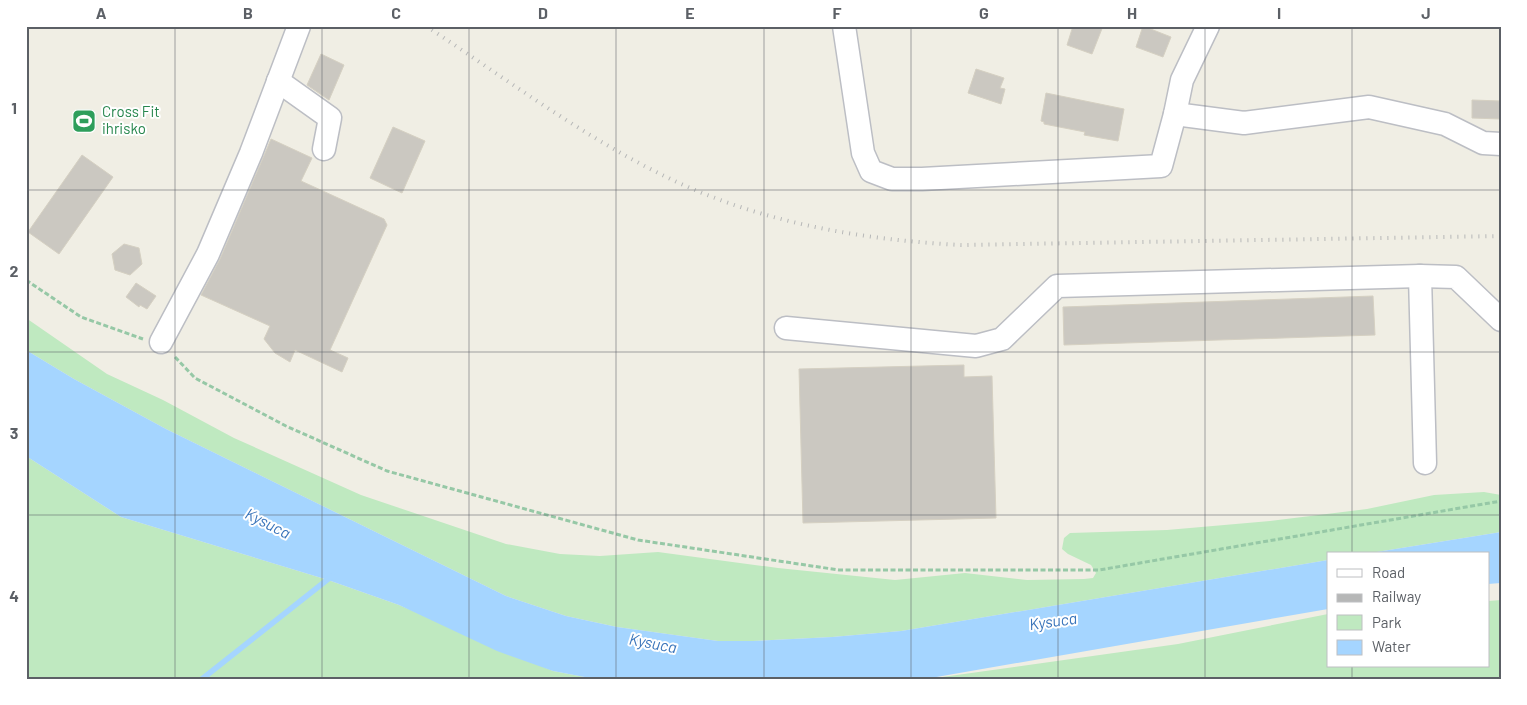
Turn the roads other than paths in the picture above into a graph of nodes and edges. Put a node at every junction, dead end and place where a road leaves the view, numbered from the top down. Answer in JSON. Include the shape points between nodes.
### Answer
{"nodes":[{"id":1,"x":298,"y":26,"type":"edge"},
{"id":2,"x":844,"y":26,"type":"edge"},
{"id":3,"x":1208,"y":26,"type":"edge"},
{"id":4,"x":278,"y":81,"type":"junction"},
{"id":5,"x":1175,"y":114,"type":"junction"},
{"id":6,"x":1501,"y":144,"type":"edge"},
{"id":7,"x":324,"y":149,"type":"dead end"},
{"id":8,"x":1420,"y":276,"type":"junction"},
{"id":9,"x":1501,"y":320,"type":"edge"},
{"id":10,"x":786,"y":328,"type":"dead end"},
{"id":11,"x":161,"y":342,"type":"road end"},
{"id":12,"x":1425,"y":462,"type":"dead end"}],
"edges":[{"from":1,"to":4,"type":"street"},
{"from":2,"to":5,"type":"street","via":[[863,153],[871,171],[892,179],[1161,166]]},
{"from":3,"to":5,"type":"street","via":[[1182,80]]},
{"from":4,"to":7,"type":"street","via":[[330,118]]},
{"from":4,"to":11,"type":"street","via":[[208,254]]},
{"from":5,"to":6,"type":"street","via":[[1244,123],[1369,107],[1445,124],[1483,143]]},
{"from":8,"to":9,"type":"street","via":[[1456,278]]},
{"from":8,"to":10,"type":"street","via":[[1057,286],[1002,339],[976,346]]},
{"from":8,"to":12,"type":"street"}]}
